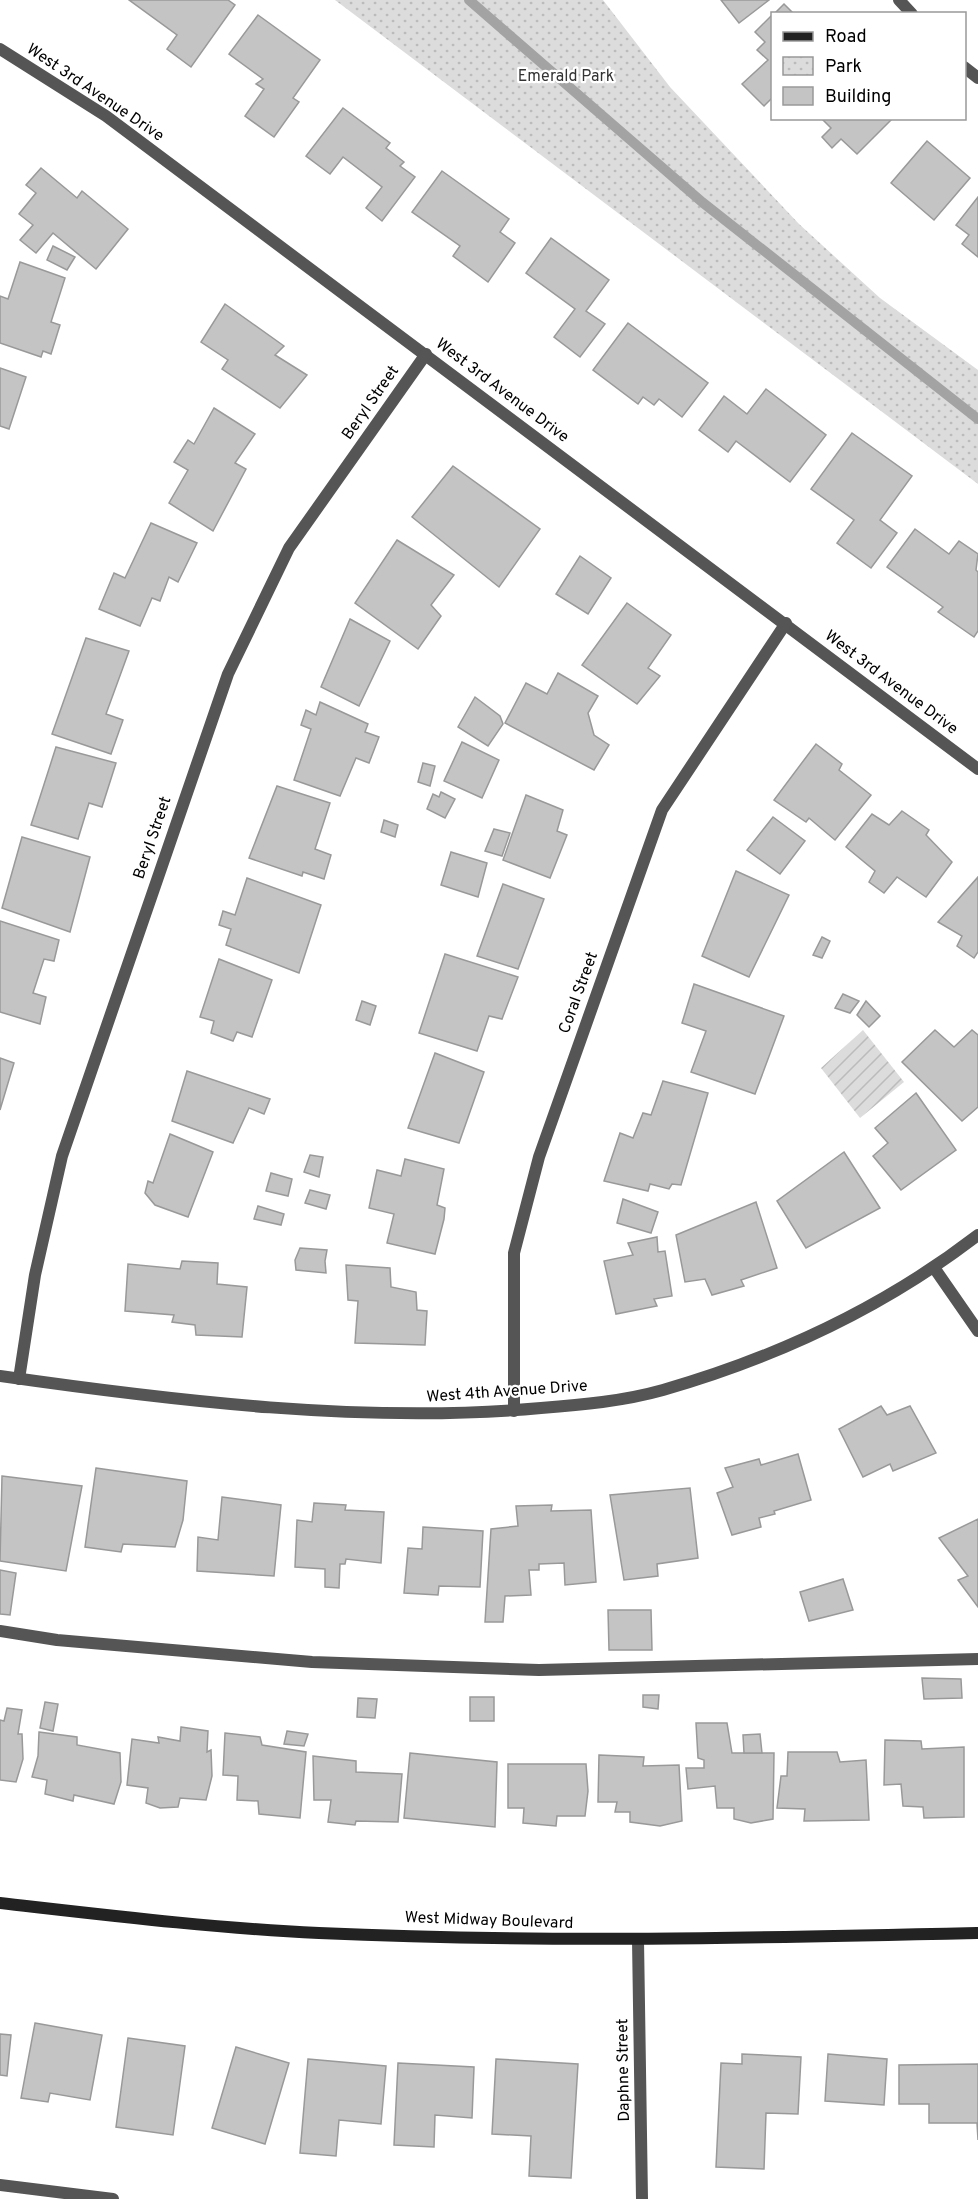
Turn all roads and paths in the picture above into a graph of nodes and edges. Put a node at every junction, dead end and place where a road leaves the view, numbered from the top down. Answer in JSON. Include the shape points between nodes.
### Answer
{"nodes":[{"id":1,"x":899,"y":0,"type":"edge"},
{"id":2,"x":910,"y":12,"type":"edge"},
{"id":3,"x":0,"y":49,"type":"edge"},
{"id":4,"x":966,"y":69,"type":"edge"},
{"id":5,"x":978,"y":78,"type":"edge"},
{"id":6,"x":426,"y":354,"type":"junction"},
{"id":7,"x":786,"y":623,"type":"junction"},
{"id":8,"x":978,"y":769,"type":"edge"},
{"id":9,"x":978,"y":1235,"type":"edge"},
{"id":10,"x":934,"y":1269,"type":"junction"},
{"id":11,"x":978,"y":1330,"type":"edge"},
{"id":12,"x":0,"y":1376,"type":"edge"},
{"id":13,"x":19,"y":1379,"type":"junction"},
{"id":14,"x":514,"y":1411,"type":"junction"},
{"id":15,"x":0,"y":1631,"type":"edge"},
{"id":16,"x":978,"y":1659,"type":"edge"},
{"id":17,"x":0,"y":1903,"type":"edge"},
{"id":18,"x":978,"y":1933,"type":"edge"},
{"id":19,"x":638,"y":1940,"type":"junction"},
{"id":20,"x":0,"y":2185,"type":"edge"},
{"id":21,"x":112,"y":2199,"type":"edge"},
{"id":22,"x":642,"y":2199,"type":"edge"}],
"edges":[{"from":1,"to":2,"type":"street"},
{"from":3,"to":6,"type":"street","name":"West 3rd Avenue Drive","via":[[106,116]]},
{"from":4,"to":5,"type":"street"},
{"from":6,"to":7,"type":"street","name":"West 3rd Avenue Drive"},
{"from":6,"to":13,"type":"street","name":"Beryl Street","via":[[290,548],[228,674],[62,1156],[35,1275]]},
{"from":7,"to":8,"type":"street","name":"West 3rd Avenue Drive"},
{"from":7,"to":14,"type":"street","name":"Coral Street","via":[[662,810],[539,1157],[514,1253]]},
{"from":9,"to":10,"type":"street","name":"West 4th Avenue Drive"},
{"from":10,"to":11,"type":"street"},
{"from":10,"to":14,"type":"street","name":"West 4th Avenue Drive","via":[[900,1291],[788,1347],[661,1390],[590,1404]]},
{"from":12,"to":13,"type":"street","name":"West 4th Avenue Drive"},
{"from":13,"to":14,"type":"street","name":"West 4th Avenue Drive","via":[[289,1407],[414,1415]]},
{"from":15,"to":16,"type":"street","via":[[57,1640],[312,1662],[527,1670]]},
{"from":17,"to":19,"type":"main road","name":"West Midway Boulevard","via":[[317,1932]]},
{"from":18,"to":19,"type":"main road","name":"West Midway Boulevard"},
{"from":19,"to":22,"type":"street","name":"Daphne Street"},
{"from":20,"to":21,"type":"street"}]}
